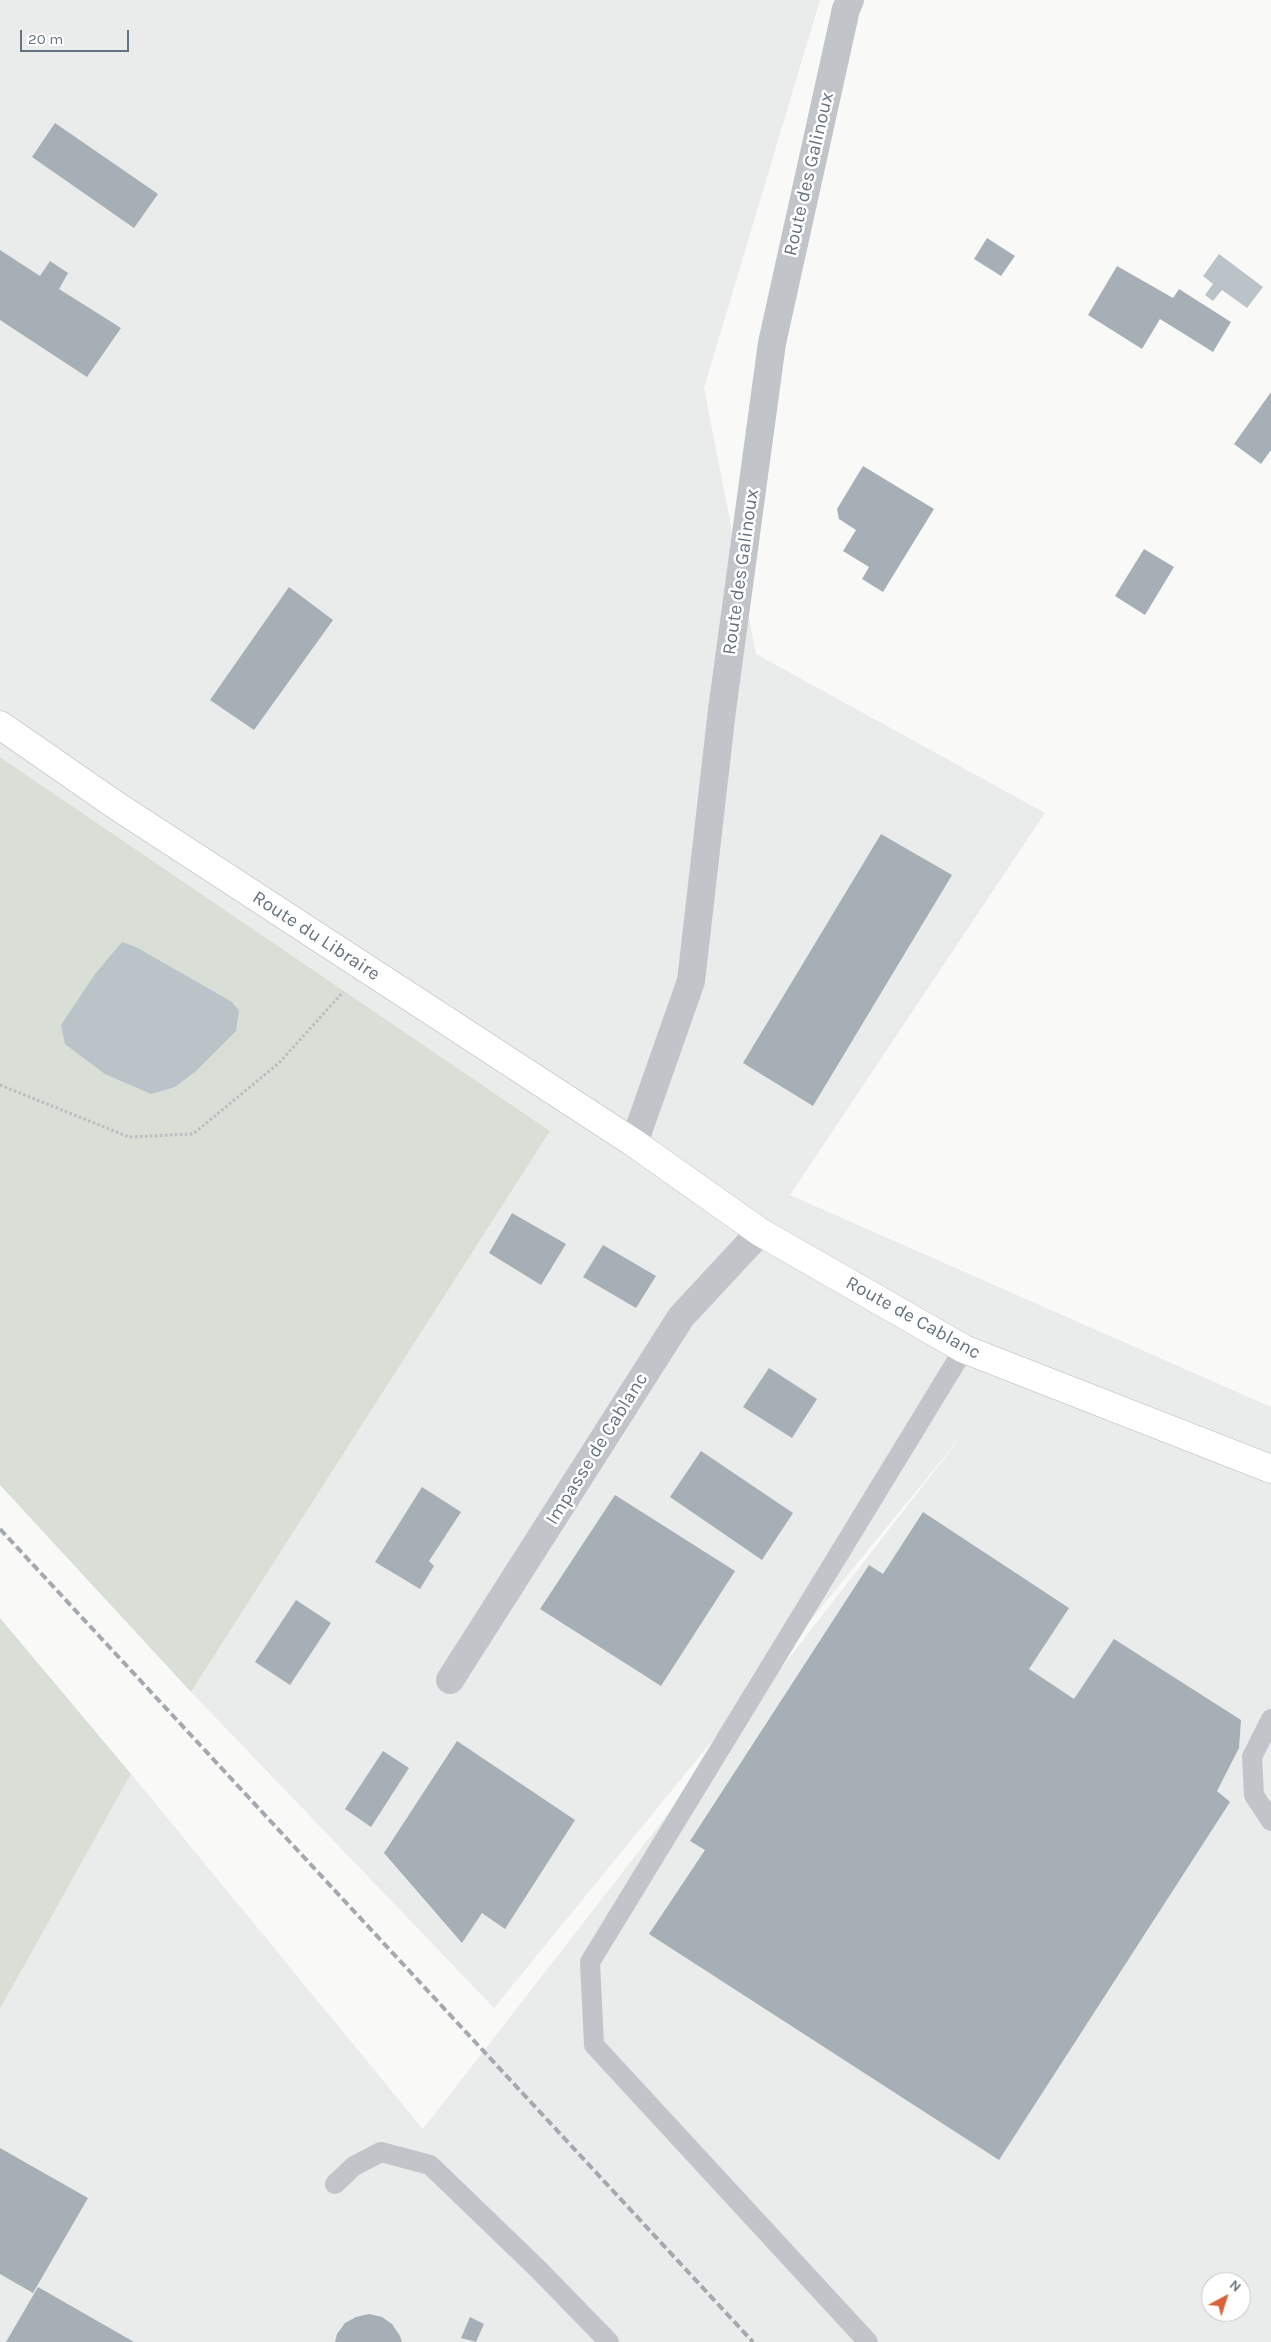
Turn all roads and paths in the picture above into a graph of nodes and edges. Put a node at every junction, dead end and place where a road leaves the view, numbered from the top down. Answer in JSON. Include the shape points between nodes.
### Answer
{"nodes":[{"id":1,"x":850,"y":0,"type":"edge"},
{"id":2,"x":0,"y":725,"type":"edge"},
{"id":3,"x":365,"y":967,"type":"junction"},
{"id":4,"x":0,"y":1085,"type":"edge"},
{"id":5,"x":634,"y":1143,"type":"junction"},
{"id":6,"x":760,"y":1232,"type":"junction"},
{"id":7,"x":964,"y":1349,"type":"junction"},
{"id":8,"x":1271,"y":1469,"type":"edge"},
{"id":9,"x":450,"y":1680,"type":"dead end"},
{"id":10,"x":1271,"y":1719,"type":"edge"},
{"id":11,"x":1271,"y":1821,"type":"edge"},
{"id":12,"x":335,"y":2184,"type":"dead end"},
{"id":13,"x":609,"y":2342,"type":"edge"},
{"id":14,"x":868,"y":2342,"type":"edge"}],
"edges":[{"from":1,"to":5,"type":"street","name":"Route des Galinoux","via":[[772,342],[722,710],[691,981]]},
{"from":2,"to":3,"type":"main road","name":"Route du Libraire","via":[[114,804]]},
{"from":3,"to":4,"type":"path","via":[[279,1063],[193,1134],[128,1137]]},
{"from":3,"to":5,"type":"main road","name":"Route du Libraire"},
{"from":5,"to":6,"type":"main road","name":"Route de Cablanc"},
{"from":6,"to":7,"type":"main road","name":"Route de Cablanc"},
{"from":6,"to":9,"type":"street","name":"Impasse de Cablanc","via":[[681,1317]]},
{"from":7,"to":8,"type":"main road","name":"Route de Cablanc"},
{"from":7,"to":14,"type":"lane","via":[[590,1962],[594,2045]]},
{"from":10,"to":11,"type":"lane","via":[[1252,1757],[1254,1794]]},
{"from":12,"to":13,"type":"lane","via":[[354,2166],[381,2152],[430,2165]]}]}
